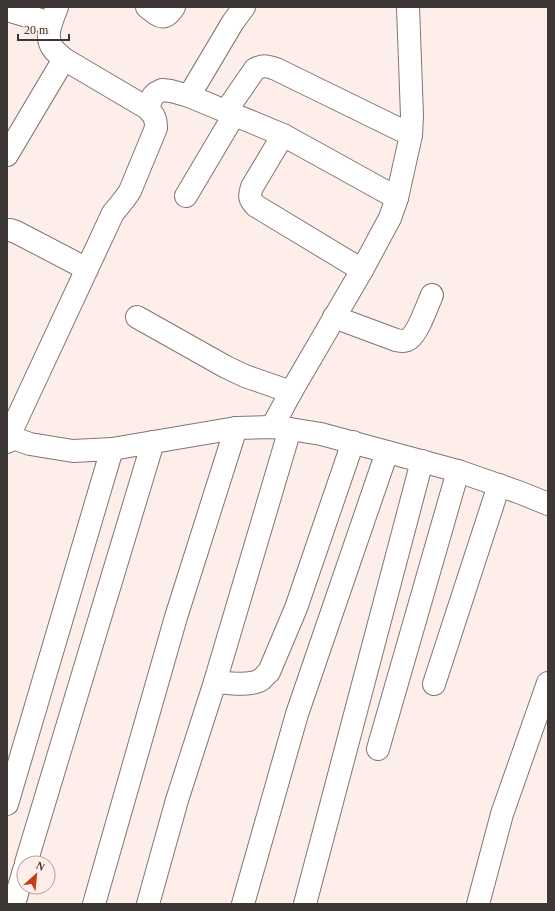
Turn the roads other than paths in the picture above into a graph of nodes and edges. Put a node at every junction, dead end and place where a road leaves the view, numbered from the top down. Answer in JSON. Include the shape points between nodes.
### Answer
{"nodes":[{"id":1,"x":147,"y":7,"type":"edge"},
{"id":2,"x":174,"y":7,"type":"edge"},
{"id":3,"x":244,"y":7,"type":"edge"},
{"id":4,"x":408,"y":7,"type":"edge"},
{"id":5,"x":7,"y":10,"type":"edge"},
{"id":6,"x":54,"y":15,"type":"edge"},
{"id":7,"x":64,"y":59,"type":"junction"},
{"id":8,"x":189,"y":96,"type":"junction"},
{"id":9,"x":147,"y":108,"type":"junction"},
{"id":10,"x":230,"y":113,"type":"junction"},
{"id":11,"x":410,"y":135,"type":"junction"},
{"id":12,"x":283,"y":136,"type":"junction"},
{"id":13,"x":7,"y":155,"type":"edge"},
{"id":14,"x":186,"y":196,"type":"dead end"},
{"id":15,"x":397,"y":198,"type":"junction"},
{"id":16,"x":7,"y":230,"type":"edge"},
{"id":17,"x":87,"y":270,"type":"junction"},
{"id":18,"x":362,"y":270,"type":"junction"},
{"id":19,"x":432,"y":295,"type":"dead end"},
{"id":20,"x":334,"y":317,"type":"junction"},
{"id":21,"x":137,"y":318,"type":"dead end"},
{"id":22,"x":291,"y":392,"type":"junction"},
{"id":23,"x":236,"y":428,"type":"junction"},
{"id":24,"x":281,"y":428,"type":"junction"},
{"id":25,"x":8,"y":438,"type":"edge"},
{"id":26,"x":153,"y":442,"type":"junction"},
{"id":27,"x":353,"y":442,"type":"junction"},
{"id":28,"x":112,"y":449,"type":"junction"},
{"id":29,"x":387,"y":452,"type":"junction"},
{"id":30,"x":422,"y":461,"type":"junction"},
{"id":31,"x":458,"y":471,"type":"junction"},
{"id":32,"x":499,"y":485,"type":"junction"},
{"id":33,"x":548,"y":504,"type":"edge"},
{"id":34,"x":215,"y":682,"type":"junction"},
{"id":35,"x":548,"y":683,"type":"edge"},
{"id":36,"x":434,"y":684,"type":"dead end"},
{"id":37,"x":378,"y":749,"type":"dead end"},
{"id":38,"x":7,"y":804,"type":"edge"},
{"id":39,"x":28,"y":855,"type":"edge"},
{"id":40,"x":94,"y":904,"type":"edge"},
{"id":41,"x":148,"y":904,"type":"edge"},
{"id":42,"x":243,"y":904,"type":"edge"},
{"id":43,"x":305,"y":904,"type":"edge"},
{"id":44,"x":478,"y":904,"type":"edge"}],
"edges":[{"from":1,"to":2,"type":"street","via":[[158,16],[166,17]]},
{"from":3,"to":8,"type":"street"},
{"from":4,"to":11,"type":"street","via":[[412,116]]},
{"from":5,"to":6,"type":"street"},
{"from":6,"to":7,"type":"street","via":[[49,40]]},
{"from":7,"to":9,"type":"street"},
{"from":7,"to":13,"type":"street"},
{"from":8,"to":9,"type":"street","via":[[162,90],[156,92]]},
{"from":8,"to":10,"type":"street"},
{"from":9,"to":17,"type":"street","via":[[153,114],[156,128],[130,192],[113,213]]},
{"from":10,"to":11,"type":"street","via":[[256,69],[266,66]]},
{"from":10,"to":12,"type":"street"},
{"from":10,"to":14,"type":"street"},
{"from":11,"to":15,"type":"street"},
{"from":12,"to":15,"type":"street"},
{"from":12,"to":18,"type":"street","via":[[252,187],[251,201]]},
{"from":15,"to":18,"type":"street","via":[[390,218]]},
{"from":16,"to":17,"type":"street","via":[[16,232]]},
{"from":17,"to":25,"type":"street"},
{"from":18,"to":20,"type":"street"},
{"from":19,"to":20,"type":"street","via":[[415,333],[404,341]]},
{"from":20,"to":22,"type":"street"},
{"from":21,"to":22,"type":"street","via":[[226,367]]},
{"from":22,"to":24,"type":"street"},
{"from":23,"to":24,"type":"street"},
{"from":23,"to":26,"type":"street"},
{"from":23,"to":40,"type":"street","via":[[176,617]]},
{"from":24,"to":27,"type":"street"},
{"from":24,"to":34,"type":"street"},
{"from":25,"to":28,"type":"street","via":[[73,451]]},
{"from":26,"to":28,"type":"street"},
{"from":26,"to":39,"type":"street"},
{"from":27,"to":29,"type":"street"},
{"from":27,"to":34,"type":"street","via":[[296,608],[268,672],[262,679],[246,684]]},
{"from":28,"to":38,"type":"street"},
{"from":29,"to":30,"type":"street"},
{"from":29,"to":42,"type":"street","via":[[297,714]]},
{"from":30,"to":31,"type":"street"},
{"from":30,"to":43,"type":"street"},
{"from":31,"to":32,"type":"street"},
{"from":31,"to":37,"type":"street"},
{"from":32,"to":33,"type":"street"},
{"from":32,"to":36,"type":"street"},
{"from":34,"to":41,"type":"street","via":[[176,800]]},
{"from":35,"to":44,"type":"street","via":[[502,814]]}]}
